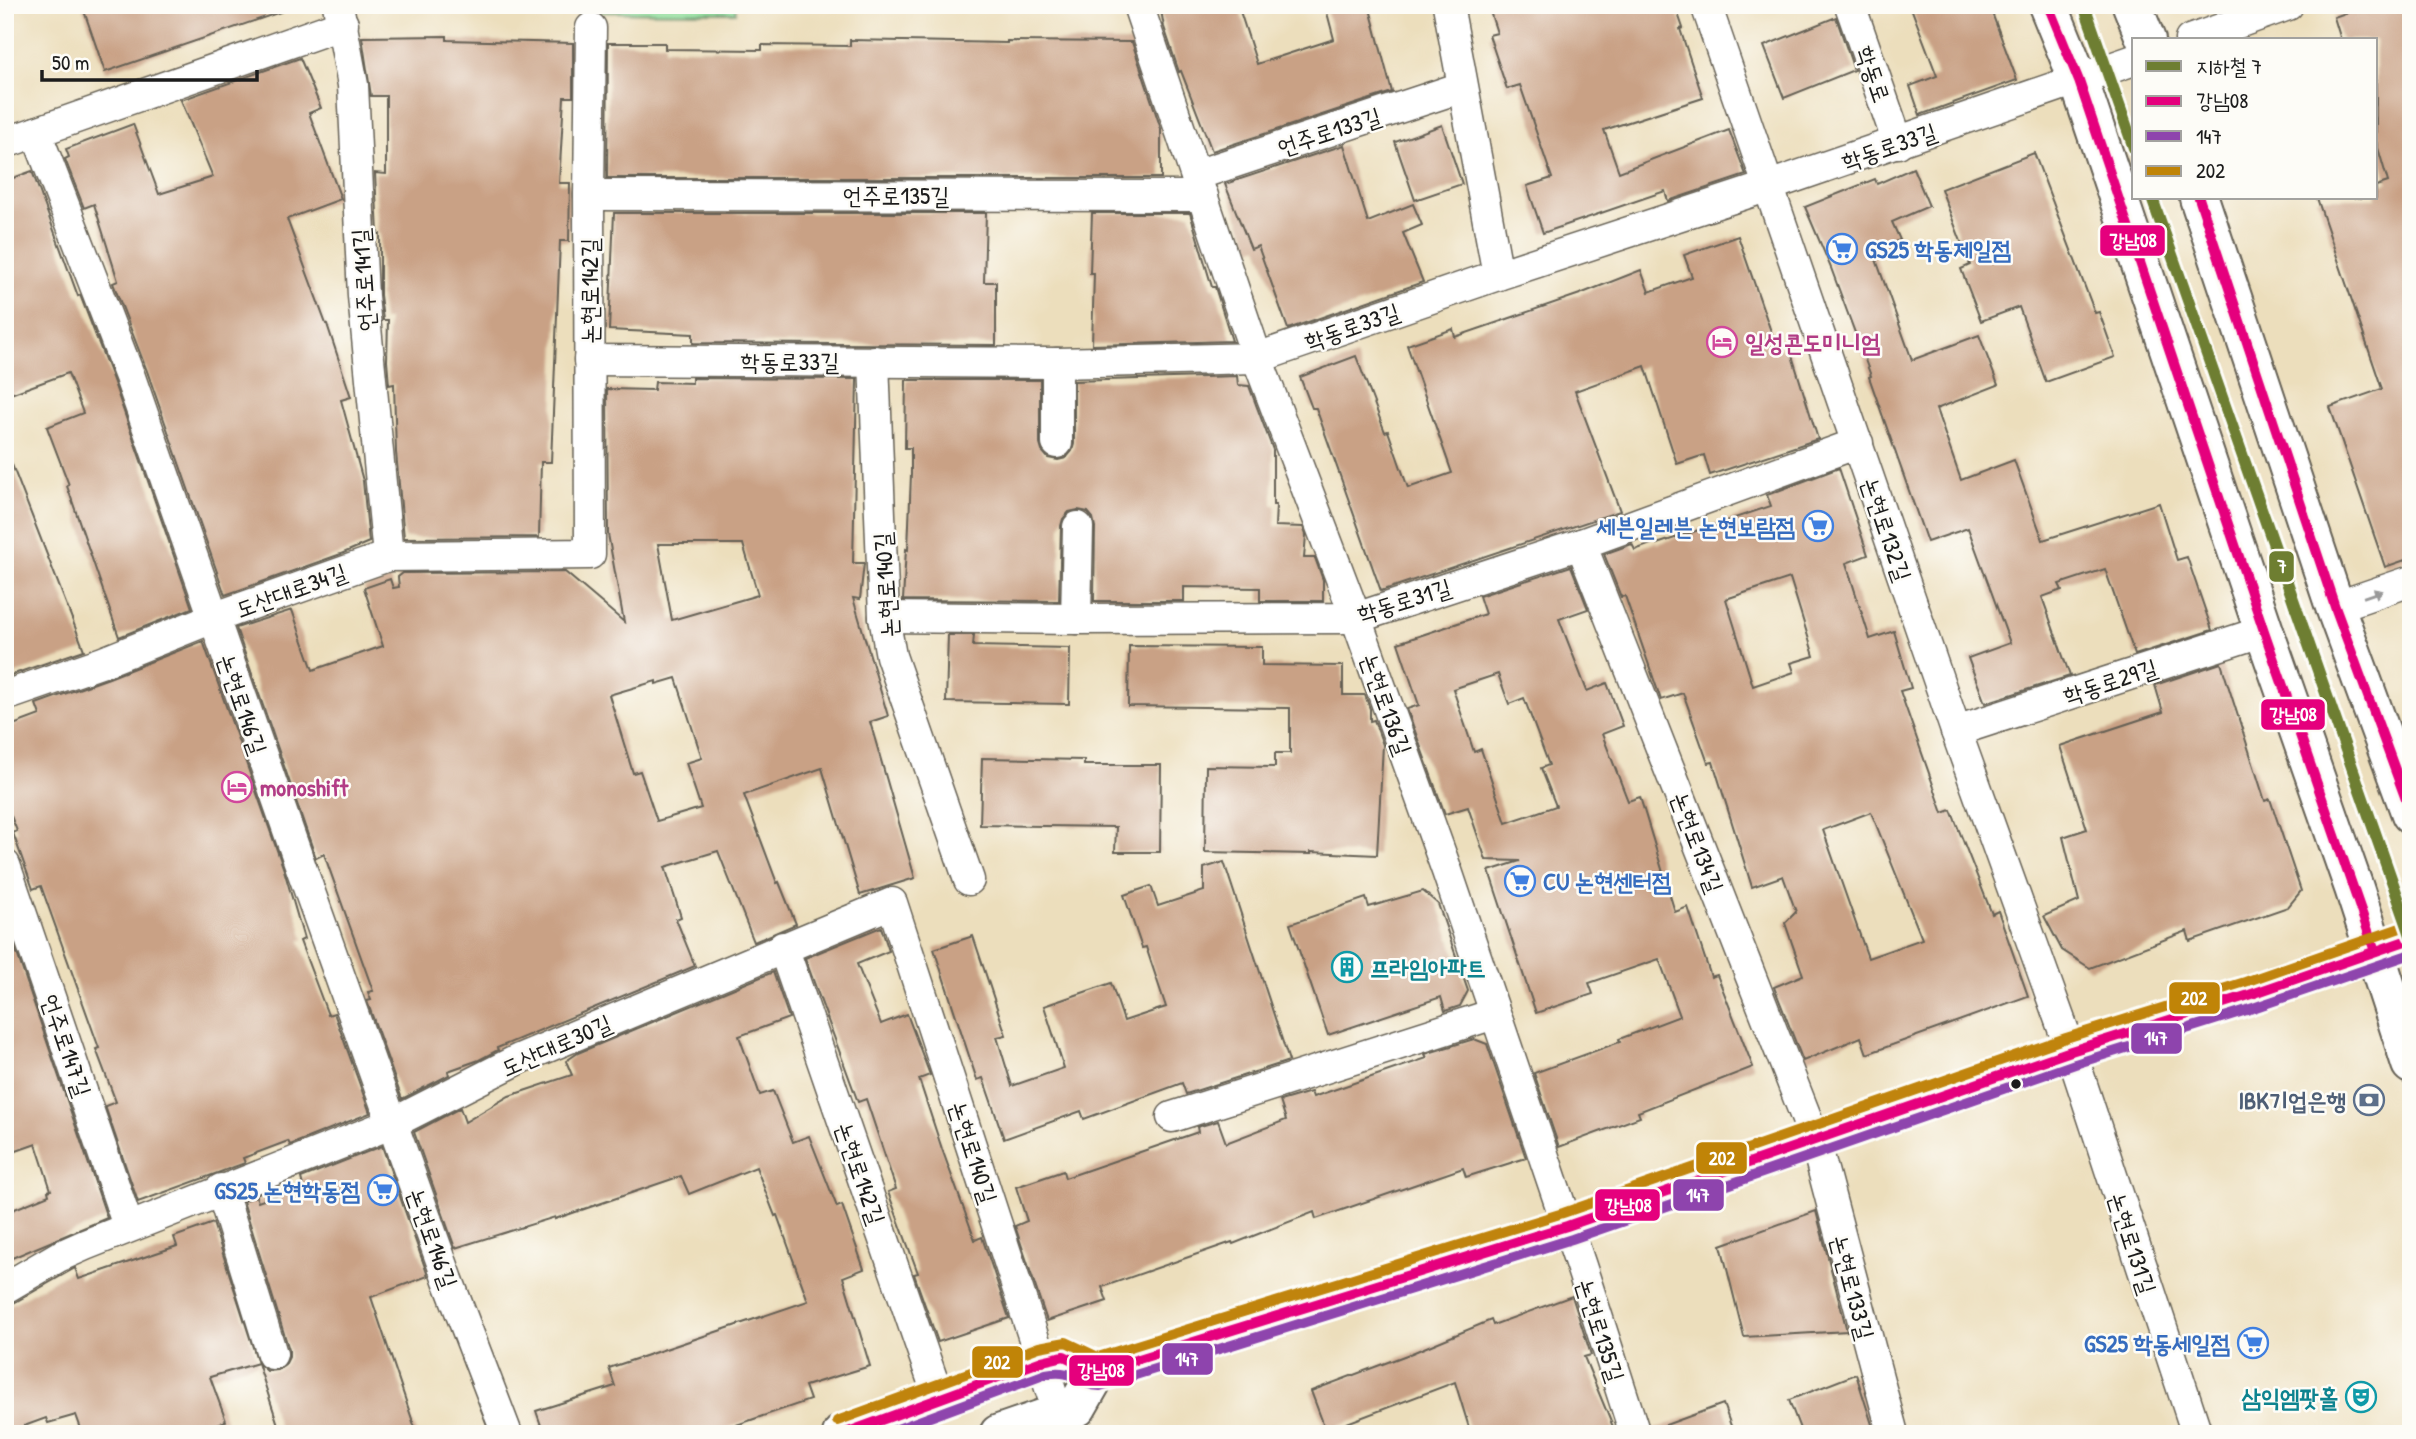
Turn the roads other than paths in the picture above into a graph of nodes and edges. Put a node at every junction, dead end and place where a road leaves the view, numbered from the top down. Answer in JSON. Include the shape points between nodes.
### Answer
{"nodes":[{"id":1,"x":1138,"y":5,"type":"edge"},
{"id":2,"x":1448,"y":5,"type":"edge"},
{"id":3,"x":1706,"y":5,"type":"edge"},
{"id":4,"x":1850,"y":5,"type":"edge"},
{"id":5,"x":2048,"y":5,"type":"edge"},
{"id":6,"x":2132,"y":5,"type":"edge"},
{"id":7,"x":2288,"y":5,"type":"edge"},
{"id":8,"x":341,"y":15,"type":"edge"},
{"id":9,"x":591,"y":28,"type":"dead end"},
{"id":10,"x":2145,"y":38,"type":"edge"},
{"id":11,"x":2196,"y":38,"type":"edge"},
{"id":12,"x":2132,"y":61,"type":"edge"},
{"id":13,"x":2079,"y":81,"type":"junction"},
{"id":14,"x":1462,"y":86,"type":"junction"},
{"id":15,"x":36,"y":132,"type":"junction"},
{"id":16,"x":5,"y":143,"type":"edge"},
{"id":17,"x":1898,"y":143,"type":"junction"},
{"id":18,"x":1200,"y":185,"type":"junction"},
{"id":19,"x":1769,"y":186,"type":"junction"},
{"id":20,"x":589,"y":195,"type":"junction"},
{"id":21,"x":2200,"y":200,"type":"edge"},
{"id":22,"x":1498,"y":275,"type":"junction"},
{"id":23,"x":1257,"y":358,"type":"junction"},
{"id":24,"x":589,"y":360,"type":"junction"},
{"id":25,"x":874,"y":361,"type":"junction"},
{"id":26,"x":1058,"y":363,"type":"junction"},
{"id":27,"x":1057,"y":443,"type":"dead end"},
{"id":28,"x":1858,"y":443,"type":"junction"},
{"id":29,"x":1078,"y":527,"type":"dead end"},
{"id":30,"x":1581,"y":544,"type":"junction"},
{"id":31,"x":590,"y":554,"type":"joint"},
{"id":32,"x":388,"y":556,"type":"junction"},
{"id":33,"x":2411,"y":581,"type":"edge"},
{"id":34,"x":2336,"y":607,"type":"junction"},
{"id":35,"x":884,"y":617,"type":"junction"},
{"id":36,"x":213,"y":618,"type":"junction"},
{"id":37,"x":1356,"y":618,"type":"junction"},
{"id":38,"x":1076,"y":619,"type":"junction"},
{"id":39,"x":2264,"y":631,"type":"junction"},
{"id":40,"x":5,"y":696,"type":"edge"},
{"id":41,"x":1956,"y":731,"type":"junction"},
{"id":42,"x":2411,"y":814,"type":"edge"},
{"id":43,"x":5,"y":865,"type":"edge"},
{"id":44,"x":969,"y":880,"type":"dead end"},
{"id":45,"x":892,"y":903,"type":"joint"},
{"id":46,"x":2411,"y":939,"type":"edge"},
{"id":47,"x":783,"y":947,"type":"junction"},
{"id":48,"x":2375,"y":951,"type":"junction"},
{"id":49,"x":1494,"y":1014,"type":"junction"},
{"id":50,"x":2071,"y":1051,"type":"junction"},
{"id":51,"x":2411,"y":1064,"type":"edge"},
{"id":52,"x":1172,"y":1118,"type":"dead end"},
{"id":53,"x":393,"y":1123,"type":"junction"},
{"id":54,"x":1815,"y":1140,"type":"junction"},
{"id":55,"x":221,"y":1189,"type":"junction"},
{"id":56,"x":128,"y":1226,"type":"junction"},
{"id":57,"x":1567,"y":1226,"type":"junction"},
{"id":58,"x":5,"y":1288,"type":"edge"},
{"id":59,"x":272,"y":1354,"type":"dead end"},
{"id":60,"x":1042,"y":1361,"type":"junction"},
{"id":61,"x":1097,"y":1372,"type":"junction"},
{"id":62,"x":939,"y":1399,"type":"junction"},
{"id":63,"x":1061,"y":1424,"type":"edge"},
{"id":64,"x":507,"y":1434,"type":"edge"},
{"id":65,"x":842,"y":1434,"type":"edge"},
{"id":66,"x":999,"y":1434,"type":"edge"},
{"id":67,"x":1635,"y":1434,"type":"edge"},
{"id":68,"x":1893,"y":1434,"type":"edge"},
{"id":69,"x":2197,"y":1434,"type":"edge"}],
"edges":[{"from":1,"to":18,"type":"street"},
{"from":2,"to":14,"type":"street"},
{"from":3,"to":19,"type":"street","name":"논현로132길"},
{"from":4,"to":17,"type":"street","name":"학동로"},
{"from":5,"to":13,"type":"main road"},
{"from":6,"to":10,"type":"main road"},
{"from":7,"to":11,"type":"street"},
{"from":8,"to":15,"type":"street"},
{"from":8,"to":32,"type":"street","name":"언주로141길","via":[[353,85],[363,296]]},
{"from":9,"to":20,"type":"street","name":"논현로142길"},
{"from":12,"to":13,"type":"street","name":"학동로33길"},
{"from":13,"to":17,"type":"street","name":"학동로33길"},
{"from":13,"to":39,"type":"main road"},
{"from":14,"to":18,"type":"street","name":"언주로133길"},
{"from":14,"to":22,"type":"street"},
{"from":15,"to":16,"type":"street"},
{"from":15,"to":36,"type":"street","name":"논현로146길","via":[[130,377]]},
{"from":17,"to":19,"type":"street","name":"학동로33길"},
{"from":18,"to":20,"type":"street","name":"언주로135길"},
{"from":18,"to":23,"type":"street"},
{"from":19,"to":22,"type":"street","name":"학동로33길"},
{"from":19,"to":28,"type":"street","name":"논현로132길"},
{"from":20,"to":24,"type":"street","name":"논현로142길"},
{"from":21,"to":34,"type":"main road"},
{"from":22,"to":23,"type":"street","name":"학동로33길"},
{"from":23,"to":26,"type":"street","name":"학동로33길"},
{"from":23,"to":37,"type":"street","name":"논현로136길"},
{"from":24,"to":25,"type":"street","name":"학동로33길"},
{"from":24,"to":31,"type":"street","name":"논현로142길"},
{"from":25,"to":26,"type":"street","name":"학동로33길"},
{"from":25,"to":35,"type":"street","name":"논현로140길"},
{"from":26,"to":27,"type":"street"},
{"from":28,"to":30,"type":"street","name":"학동로31길"},
{"from":28,"to":41,"type":"street","name":"논현로132길"},
{"from":29,"to":38,"type":"street"},
{"from":30,"to":37,"type":"street","name":"학동로31길"},
{"from":30,"to":54,"type":"street","name":"논현로134길"},
{"from":31,"to":32,"type":"street","name":"도산대로34길"},
{"from":32,"to":36,"type":"street","name":"도산대로34길"},
{"from":34,"to":33,"type":"street","one_way":true},
{"from":34,"to":42,"type":"main road"},
{"from":35,"to":38,"type":"street","name":"학동로31길"},
{"from":35,"to":44,"type":"street","name":"논현로140길","via":[[891,656]]},
{"from":36,"to":40,"type":"street","name":"도산대로34길"},
{"from":36,"to":53,"type":"street","name":"논현로146길"},
{"from":37,"to":38,"type":"street","name":"학동로31길"},
{"from":37,"to":49,"type":"street","name":"논현로136길"},
{"from":39,"to":41,"type":"street","name":"학동로29길"},
{"from":39,"to":48,"type":"main road"},
{"from":41,"to":50,"type":"street","name":"논현로132길"},
{"from":43,"to":56,"type":"street","name":"언주로147길"},
{"from":45,"to":47,"type":"street","name":"도산대로30길"},
{"from":45,"to":60,"type":"street","name":"논현로140길"},
{"from":46,"to":48,"type":"main road"},
{"from":47,"to":53,"type":"street","name":"도산대로30길","via":[[519,1059]]},
{"from":47,"to":62,"type":"street","name":"논현로142길"},
{"from":48,"to":50,"type":"main road"},
{"from":48,"to":51,"type":"main road"},
{"from":49,"to":52,"type":"street"},
{"from":49,"to":57,"type":"street","name":"논현로136길"},
{"from":50,"to":54,"type":"main road"},
{"from":50,"to":69,"type":"street","name":"논현로131길"},
{"from":53,"to":55,"type":"street","name":"도산대로30길"},
{"from":53,"to":64,"type":"street","name":"논현로146길"},
{"from":54,"to":57,"type":"main road"},
{"from":54,"to":68,"type":"street","name":"논현로133길"},
{"from":55,"to":56,"type":"street","name":"도산대로30길"},
{"from":55,"to":59,"type":"street"},
{"from":56,"to":58,"type":"street","name":"도산대로30길","via":[[58,1257]]},
{"from":57,"to":61,"type":"main road"},
{"from":57,"to":67,"type":"street","name":"논현로135길"},
{"from":60,"to":61,"type":"main road","via":[[1064,1356]]},
{"from":60,"to":62,"type":"main road"},
{"from":60,"to":63,"type":"street","name":"논현로140길"},
{"from":61,"to":63,"type":"main road"},
{"from":62,"to":65,"type":"main road"},
{"from":63,"to":66,"type":"main road"}]}
